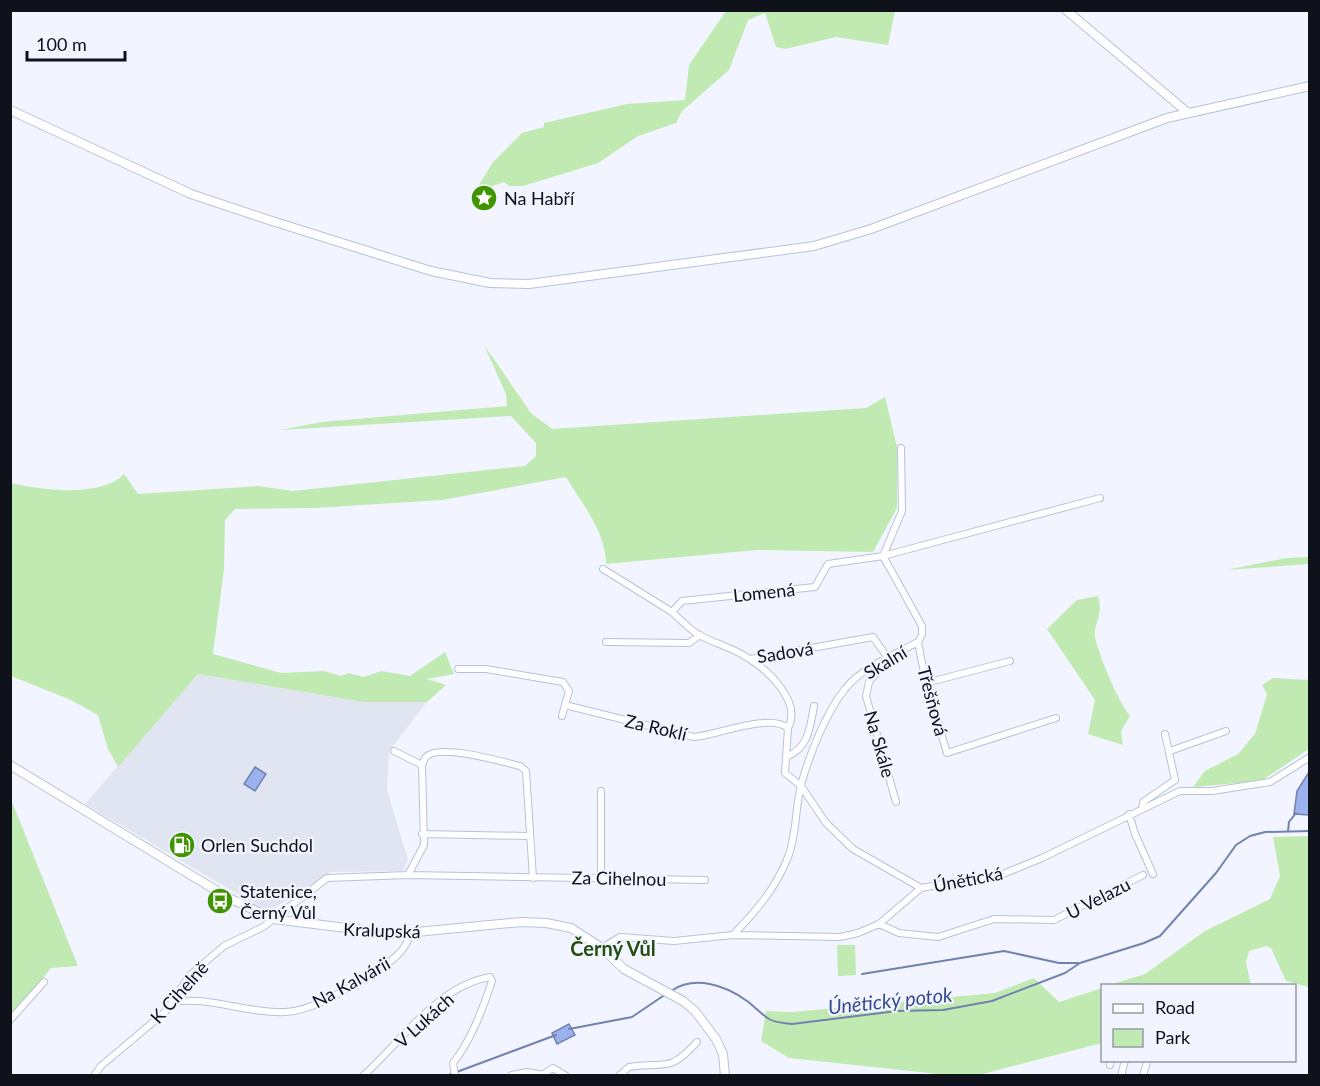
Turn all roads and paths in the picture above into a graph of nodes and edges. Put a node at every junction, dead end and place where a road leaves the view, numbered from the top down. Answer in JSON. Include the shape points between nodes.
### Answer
{"nodes":[{"id":1,"x":1066,"y":10,"type":"edge"},
{"id":2,"x":1310,"y":86,"type":"edge"},
{"id":3,"x":10,"y":110,"type":"edge"},
{"id":4,"x":1187,"y":112,"type":"junction"},
{"id":5,"x":901,"y":448,"type":"dead end"},
{"id":6,"x":1100,"y":498,"type":"dead end"},
{"id":7,"x":883,"y":556,"type":"junction"},
{"id":8,"x":603,"y":569,"type":"dead end"},
{"id":9,"x":672,"y":612,"type":"junction"},
{"id":10,"x":700,"y":635,"type":"junction"},
{"id":11,"x":606,"y":642,"type":"dead end"},
{"id":12,"x":918,"y":642,"type":"junction"},
{"id":13,"x":888,"y":658,"type":"junction"},
{"id":14,"x":750,"y":659,"type":"junction"},
{"id":15,"x":1010,"y":661,"type":"dead end"},
{"id":16,"x":458,"y":669,"type":"dead end"},
{"id":17,"x":926,"y":683,"type":"junction"},
{"id":18,"x":565,"y":705,"type":"junction"},
{"id":19,"x":814,"y":706,"type":"dead end"},
{"id":20,"x":562,"y":716,"type":"dead end"},
{"id":21,"x":1056,"y":718,"type":"dead end"},
{"id":22,"x":788,"y":728,"type":"junction"},
{"id":23,"x":1226,"y":731,"type":"dead end"},
{"id":24,"x":1165,"y":734,"type":"dead end"},
{"id":25,"x":394,"y":751,"type":"dead end"},
{"id":26,"x":1170,"y":751,"type":"junction"},
{"id":27,"x":786,"y":757,"type":"junction"},
{"id":28,"x":1310,"y":757,"type":"edge"},
{"id":29,"x":10,"y":765,"type":"edge"},
{"id":30,"x":422,"y":765,"type":"junction"},
{"id":31,"x":801,"y":786,"type":"junction"},
{"id":32,"x":601,"y":791,"type":"dead end"},
{"id":33,"x":896,"y":802,"type":"dead end"},
{"id":34,"x":1142,"y":809,"type":"junction"},
{"id":35,"x":1129,"y":814,"type":"junction"},
{"id":36,"x":422,"y":834,"type":"junction"},
{"id":37,"x":529,"y":836,"type":"junction"},
{"id":38,"x":1152,"y":874,"type":"dead end"},
{"id":39,"x":408,"y":875,"type":"junction"},
{"id":40,"x":1143,"y":875,"type":"dead end"},
{"id":41,"x":601,"y":877,"type":"junction"},
{"id":42,"x":534,"y":878,"type":"junction"},
{"id":43,"x":705,"y":880,"type":"dead end"},
{"id":44,"x":921,"y":888,"type":"junction"},
{"id":45,"x":273,"y":919,"type":"junction"},
{"id":46,"x":879,"y":924,"type":"junction"},
{"id":47,"x":410,"y":934,"type":"junction"},
{"id":48,"x":733,"y":935,"type":"junction"},
{"id":49,"x":602,"y":948,"type":"junction"},
{"id":50,"x":45,"y":982,"type":"dead end"},
{"id":51,"x":172,"y":1002,"type":"junction"},
{"id":52,"x":10,"y":1020,"type":"edge"},
{"id":53,"x":697,"y":1042,"type":"dead end"},
{"id":54,"x":1147,"y":1062,"type":"edge"},
{"id":55,"x":543,"y":1075,"type":"edge"},
{"id":56,"x":94,"y":1076,"type":"edge"},
{"id":57,"x":363,"y":1076,"type":"edge"},
{"id":58,"x":455,"y":1076,"type":"edge"},
{"id":59,"x":512,"y":1076,"type":"edge"},
{"id":60,"x":566,"y":1076,"type":"edge"},
{"id":61,"x":619,"y":1076,"type":"edge"},
{"id":62,"x":725,"y":1076,"type":"edge"},
{"id":63,"x":1143,"y":1076,"type":"edge"}],
"edges":[{"from":1,"to":4,"type":"street"},
{"from":2,"to":4,"type":"street"},
{"from":3,"to":4,"type":"street","via":[[191,194],[453,276],[490,283],[530,284],[814,246],[871,229]]},
{"from":5,"to":7,"type":"street","via":[[902,511]]},
{"from":6,"to":7,"type":"street"},
{"from":7,"to":9,"type":"street","name":"Lomená","via":[[828,564],[815,587],[682,601]]},
{"from":7,"to":12,"type":"street","name":"Skalní","via":[[922,626]]},
{"from":8,"to":9,"type":"street"},
{"from":9,"to":10,"type":"street"},
{"from":10,"to":11,"type":"street","via":[[689,644]]},
{"from":10,"to":14,"type":"street","name":"Sadová"},
{"from":12,"to":13,"type":"street","name":"Skalní"},
{"from":12,"to":17,"type":"street","name":"Třešňová"},
{"from":13,"to":14,"type":"street","name":"Sadová","via":[[873,637]]},
{"from":13,"to":31,"type":"street","name":"Skalní","via":[[845,688],[824,726]]},
{"from":13,"to":33,"type":"street","name":"Na Skále","via":[[869,682],[866,696]]},
{"from":14,"to":22,"type":"street","via":[[775,681],[791,704],[792,721]]},
{"from":15,"to":17,"type":"street"},
{"from":16,"to":18,"type":"street","via":[[486,669],[563,682],[569,691]]},
{"from":17,"to":21,"type":"street","name":"Třešňová","via":[[947,753]]},
{"from":18,"to":20,"type":"street"},
{"from":18,"to":22,"type":"street","name":"Za Roklí","via":[[694,737],[766,722]]},
{"from":19,"to":27,"type":"street","via":[[803,746]]},
{"from":22,"to":27,"type":"street"},
{"from":23,"to":26,"type":"street"},
{"from":24,"to":26,"type":"street"},
{"from":25,"to":30,"type":"street"},
{"from":26,"to":34,"type":"street","via":[[1175,780],[1143,802]]},
{"from":27,"to":31,"type":"street","via":[[785,773]]},
{"from":28,"to":34,"type":"street","name":"Únětická","via":[[1270,782],[1212,791],[1180,791]]},
{"from":29,"to":45,"type":"street","name":"Kralupská","via":[[227,897]]},
{"from":30,"to":36,"type":"street"},
{"from":30,"to":37,"type":"street","via":[[432,753],[474,754],[520,766],[528,778]]},
{"from":31,"to":44,"type":"street","via":[[826,823],[853,849]]},
{"from":31,"to":48,"type":"street","name":"Skalní","via":[[793,838],[776,884]]},
{"from":32,"to":41,"type":"street"},
{"from":34,"to":35,"type":"street","name":"Únětická"},
{"from":35,"to":38,"type":"street"},
{"from":35,"to":44,"type":"street","name":"Únětická","via":[[1003,874]]},
{"from":36,"to":37,"type":"street"},
{"from":36,"to":39,"type":"street","via":[[424,845]]},
{"from":37,"to":42,"type":"street"},
{"from":39,"to":42,"type":"street","name":"Za Cihelnou"},
{"from":39,"to":45,"type":"street","name":"Za Cihelnou","via":[[327,878]]},
{"from":40,"to":46,"type":"street","name":"U Velazu","via":[[1054,920],[994,919],[938,937],[899,933]]},
{"from":41,"to":42,"type":"street","name":"Za Cihelnou"},
{"from":41,"to":43,"type":"street","name":"Za Cihelnou"},
{"from":44,"to":46,"type":"street","name":"Únětická"},
{"from":45,"to":47,"type":"street","name":"Kralupská"},
{"from":45,"to":51,"type":"street","name":"K Cihelně","via":[[224,946],[190,975]]},
{"from":46,"to":48,"type":"street","name":"Únětická","via":[[840,937]]},
{"from":47,"to":49,"type":"street","name":"Kralupská","via":[[521,922],[546,923],[571,928]]},
{"from":47,"to":51,"type":"street","name":"Na Kalvárii","via":[[404,951],[358,982],[313,1005],[287,1012],[222,1003]]},
{"from":48,"to":49,"type":"street","name":"Únětická","via":[[674,941],[620,937]]},
{"from":49,"to":62,"type":"street","name":"Kralupská","via":[[624,969],[683,1001],[701,1018],[723,1054]]},
{"from":50,"to":52,"type":"street"},
{"from":51,"to":56,"type":"street","name":"K Cihelně","via":[[101,1065]]},
{"from":53,"to":61,"type":"street","via":[[676,1063],[629,1067]]},
{"from":54,"to":63,"type":"street"},
{"from":55,"to":59,"type":"street"},
{"from":55,"to":60,"type":"street","via":[[553,1068]]},
{"from":57,"to":58,"type":"street","name":"V Lukách","via":[[443,999],[466,984],[490,977],[485,1000],[453,1063]]}]}
